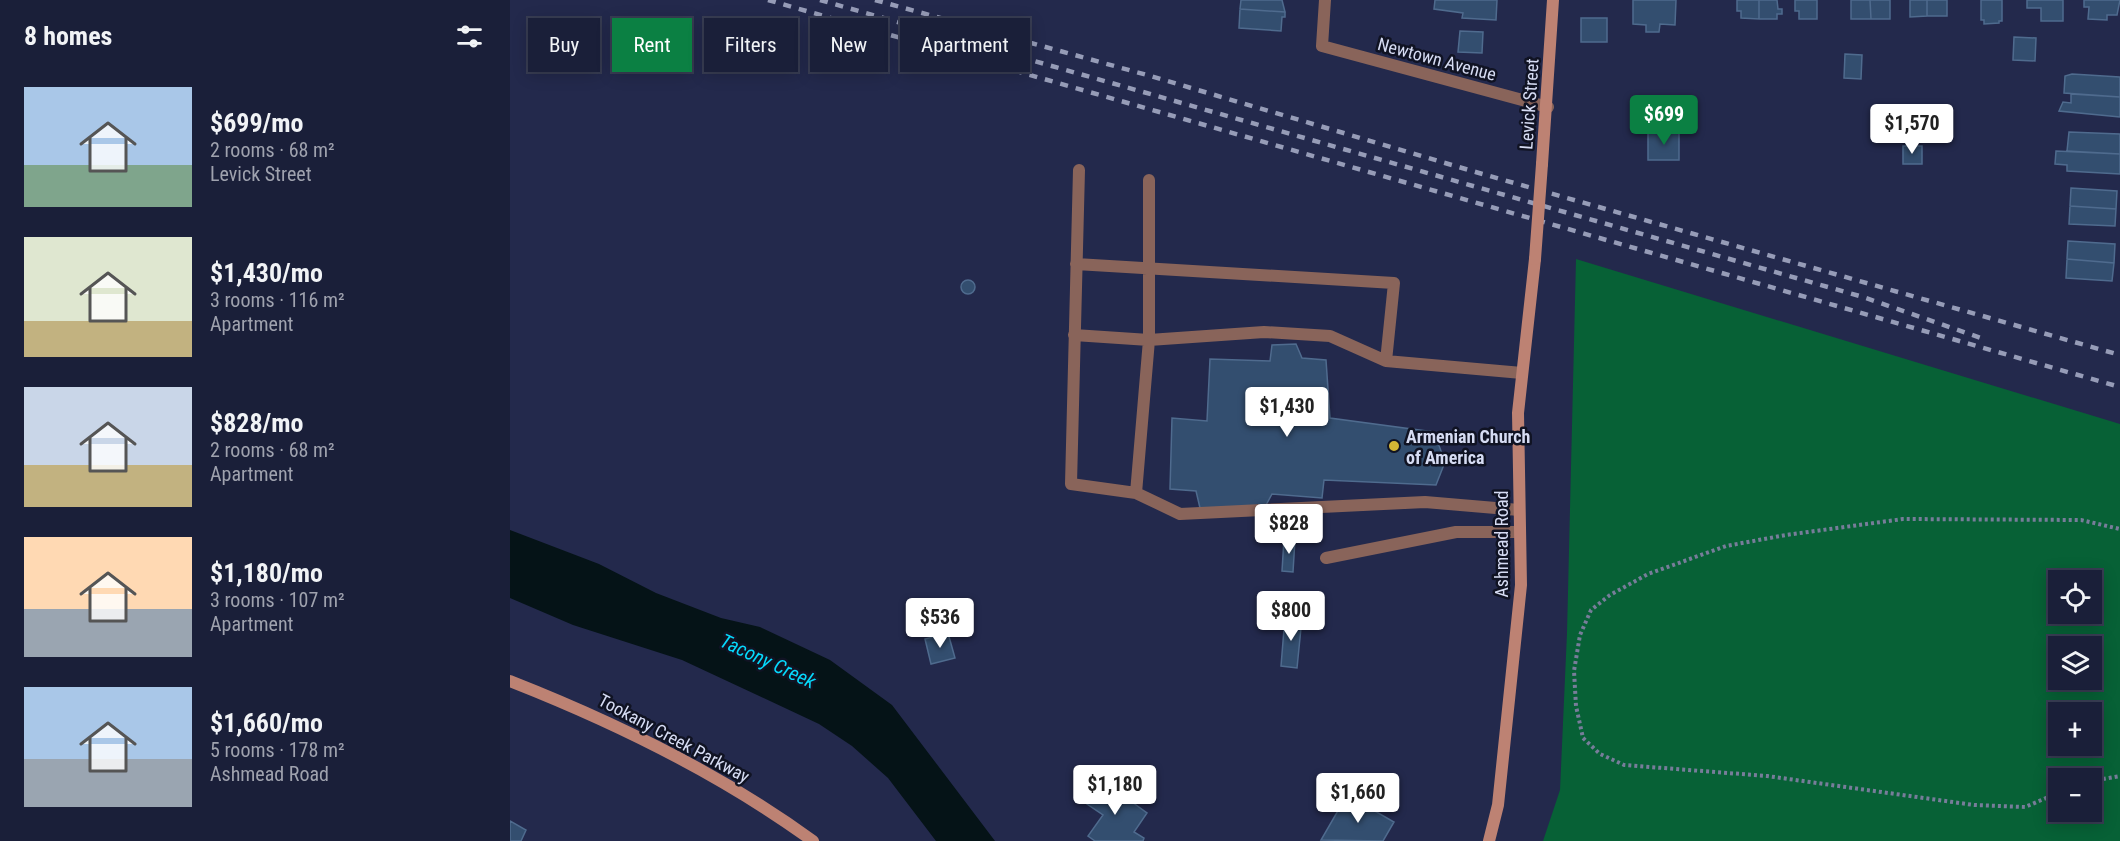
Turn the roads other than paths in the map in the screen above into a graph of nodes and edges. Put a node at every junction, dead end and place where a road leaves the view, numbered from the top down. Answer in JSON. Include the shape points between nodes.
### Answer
{"nodes":[{"id":1,"x":1325,"y":0,"type":"edge"},
{"id":2,"x":1552,"y":0,"type":"edge"},
{"id":3,"x":1548,"y":107,"type":"junction"},
{"id":4,"x":1079,"y":170,"type":"dead end"},
{"id":5,"x":1149,"y":180,"type":"dead end"},
{"id":6,"x":1540,"y":211,"type":"joint"},
{"id":7,"x":1076,"y":264,"type":"junction"},
{"id":8,"x":1149,"y":269,"type":"junction"},
{"id":9,"x":1074,"y":335,"type":"junction"},
{"id":10,"x":1149,"y":340,"type":"junction"},
{"id":11,"x":1386,"y":361,"type":"junction"},
{"id":12,"x":1522,"y":373,"type":"junction"},
{"id":13,"x":1136,"y":493,"type":"junction"},
{"id":14,"x":1520,"y":510,"type":"junction"},
{"id":15,"x":1520,"y":532,"type":"junction"},
{"id":16,"x":1326,"y":558,"type":"dead end"},
{"id":17,"x":510,"y":681,"type":"edge"},
{"id":18,"x":813,"y":841,"type":"edge"},
{"id":19,"x":1489,"y":841,"type":"edge"}],
"edges":[{"from":1,"to":3,"type":"street","name":"Newtown Avenue","via":[[1322,46]]},
{"from":2,"to":3,"type":"street","name":"Levick Street"},
{"from":3,"to":6,"type":"street","name":"Levick Street","bridge":true},
{"from":4,"to":7,"type":"street"},
{"from":5,"to":8,"type":"street"},
{"from":6,"to":12,"type":"street","name":"Ashmead Road","bridge":true},
{"from":7,"to":8,"type":"street"},
{"from":7,"to":9,"type":"street"},
{"from":8,"to":10,"type":"street"},
{"from":8,"to":11,"type":"street","via":[[1394,283]]},
{"from":9,"to":10,"type":"street"},
{"from":9,"to":13,"type":"street","via":[[1071,484]]},
{"from":10,"to":11,"type":"street","via":[[1264,332],[1330,336]]},
{"from":10,"to":13,"type":"street"},
{"from":11,"to":12,"type":"street"},
{"from":12,"to":14,"type":"street","name":"Ashmead Road","via":[[1518,413]]},
{"from":13,"to":14,"type":"street","via":[[1180,513],[1425,502]]},
{"from":14,"to":15,"type":"street","name":"Ashmead Road"},
{"from":15,"to":16,"type":"street","via":[[1456,532]]},
{"from":15,"to":19,"type":"street","name":"Ashmead Road","via":[[1521,585],[1498,805]]},
{"from":17,"to":18,"type":"street","name":"Tookany Creek Parkway","via":[[578,708],[710,774]]}]}
